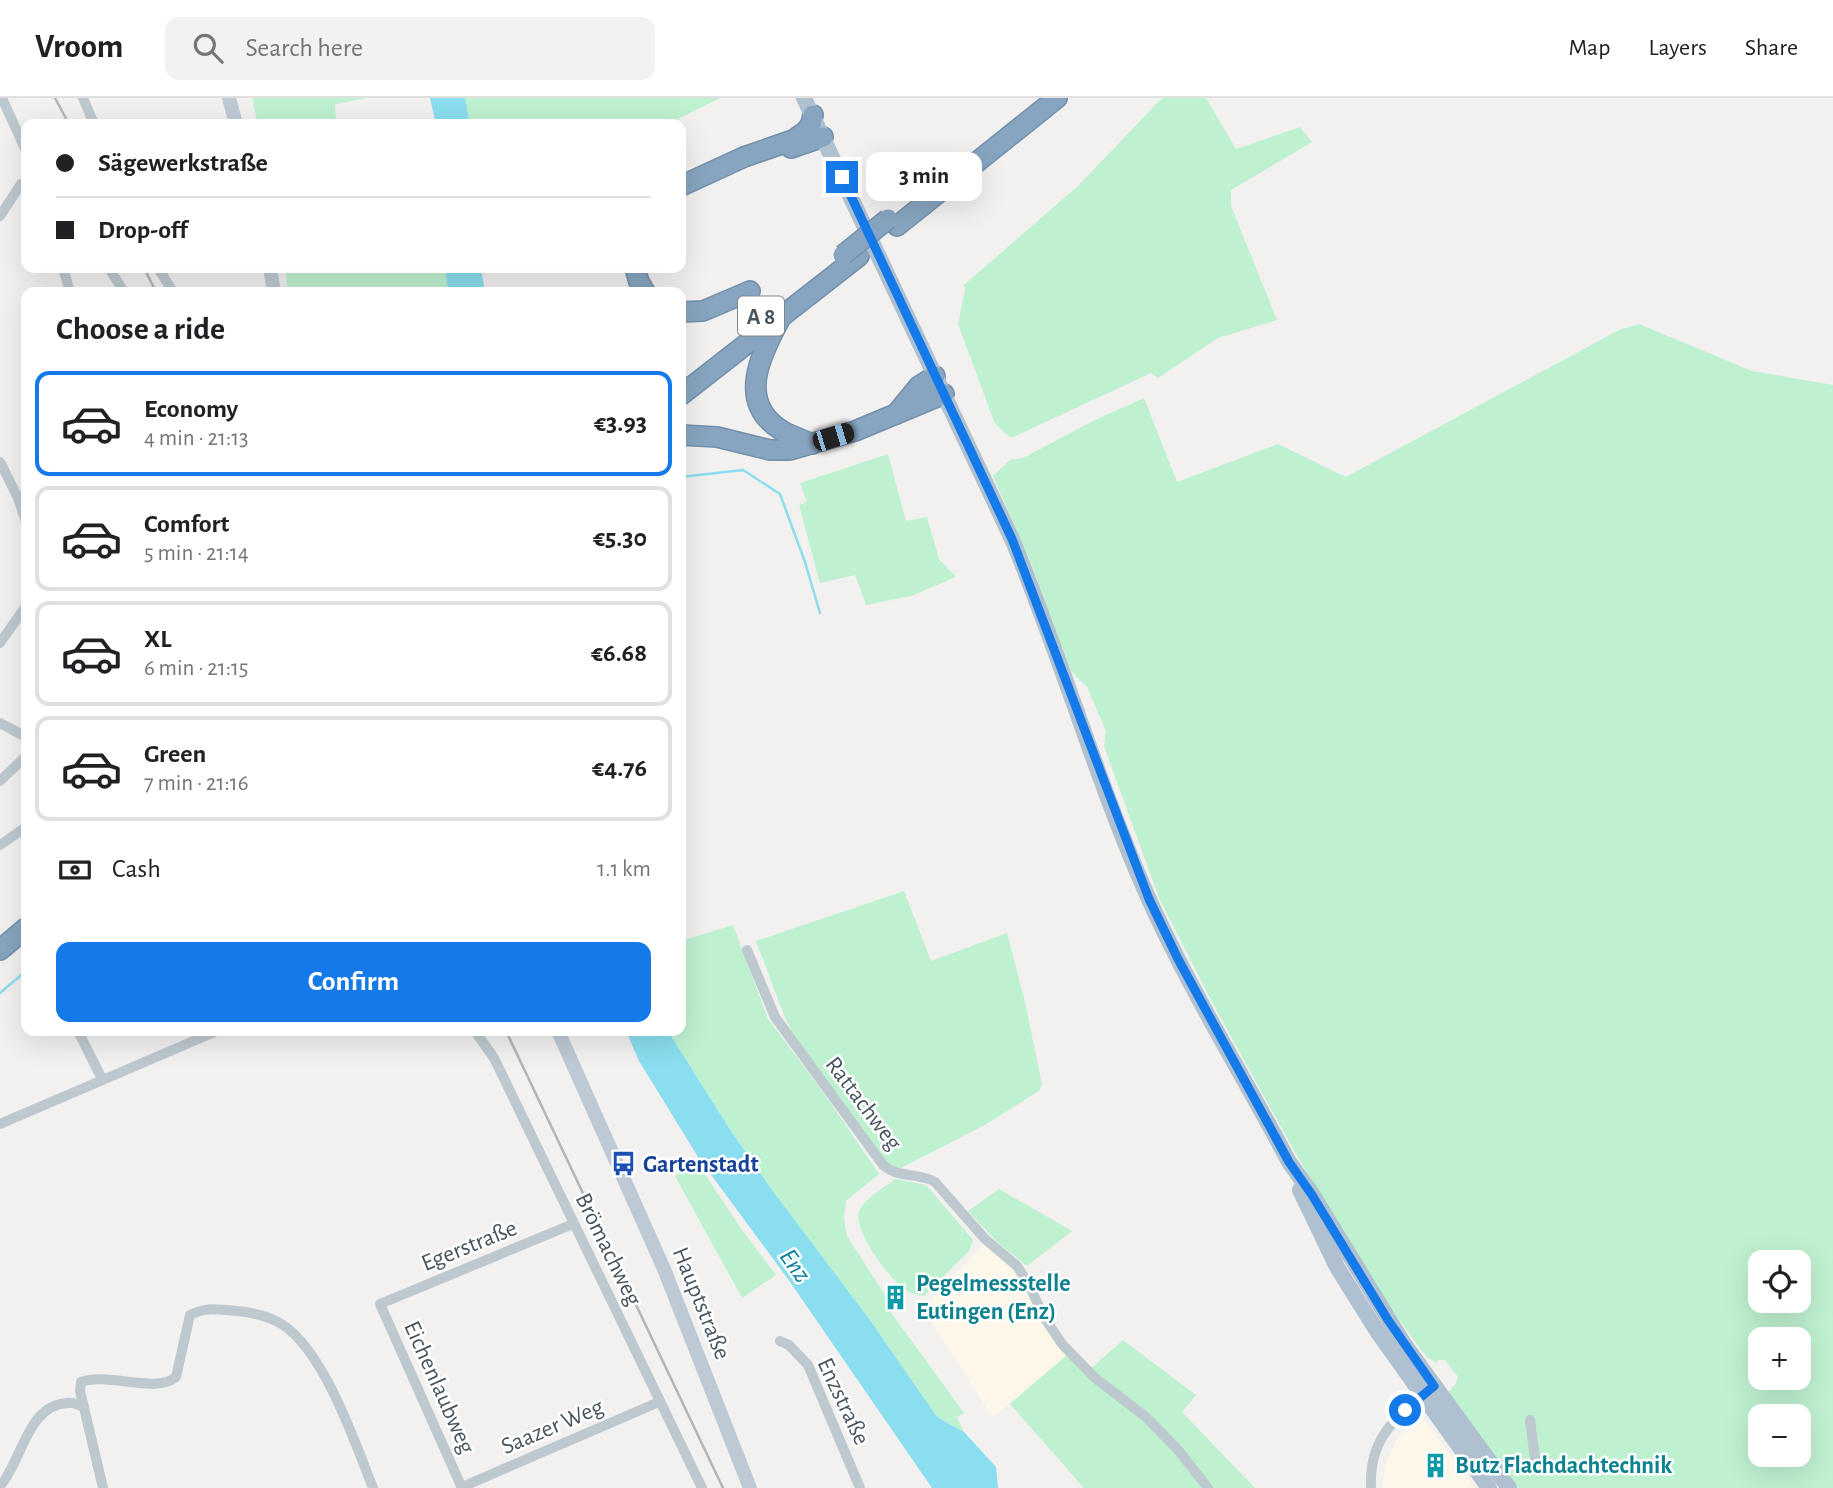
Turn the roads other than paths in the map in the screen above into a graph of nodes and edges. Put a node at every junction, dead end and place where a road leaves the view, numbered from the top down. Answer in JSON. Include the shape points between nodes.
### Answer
{"nodes":[{"id":1,"x":2,"y":98,"type":"edge"},
{"id":2,"x":83,"y":98,"type":"edge"},
{"id":3,"x":229,"y":98,"type":"edge"},
{"id":4,"x":1039,"y":98,"type":"edge"},
{"id":5,"x":1057,"y":98,"type":"edge"},
{"id":6,"x":809,"y":106,"type":"edge"},
{"id":7,"x":92,"y":119,"type":"edge"},
{"id":8,"x":235,"y":119,"type":"edge"},
{"id":9,"x":823,"y":138,"type":"junction"},
{"id":10,"x":21,"y":140,"type":"edge"},
{"id":11,"x":21,"y":184,"type":"edge"},
{"id":12,"x":686,"y":184,"type":"edge"},
{"id":13,"x":686,"y":192,"type":"edge"},
{"id":14,"x":0,"y":216,"type":"edge"},
{"id":15,"x":892,"y":222,"type":"junction"},
{"id":16,"x":851,"y":255,"type":"junction"},
{"id":17,"x":750,"y":291,"type":"dead end"},
{"id":18,"x":686,"y":312,"type":"edge"},
{"id":19,"x":781,"y":316,"type":"junction"},
{"id":20,"x":686,"y":376,"type":"edge"},
{"id":21,"x":928,"y":376,"type":"junction"},
{"id":22,"x":686,"y":391,"type":"edge"},
{"id":23,"x":944,"y":394,"type":"junction"},
{"id":24,"x":893,"y":417,"type":"junction"},
{"id":25,"x":686,"y":435,"type":"edge"},
{"id":26,"x":812,"y":444,"type":"junction"},
{"id":27,"x":0,"y":462,"type":"edge"},
{"id":28,"x":21,"y":507,"type":"edge"},
{"id":29,"x":21,"y":613,"type":"edge"},
{"id":30,"x":0,"y":643,"type":"edge"},
{"id":31,"x":0,"y":723,"type":"edge"},
{"id":32,"x":21,"y":734,"type":"edge"},
{"id":33,"x":21,"y":761,"type":"edge"},
{"id":34,"x":0,"y":781,"type":"edge"},
{"id":35,"x":21,"y":830,"type":"edge"},
{"id":36,"x":0,"y":845,"type":"edge"},
{"id":37,"x":21,"y":932,"type":"edge"},
{"id":38,"x":21,"y":946,"type":"edge"},
{"id":39,"x":0,"y":950,"type":"edge"},
{"id":40,"x":747,"y":950,"type":"dead end"},
{"id":41,"x":0,"y":963,"type":"edge"},
{"id":42,"x":80,"y":1036,"type":"edge"},
{"id":43,"x":205,"y":1036,"type":"edge"},
{"id":44,"x":479,"y":1036,"type":"edge"},
{"id":45,"x":560,"y":1036,"type":"edge"},
{"id":46,"x":102,"y":1079,"type":"junction"},
{"id":47,"x":0,"y":1124,"type":"edge"},
{"id":48,"x":1289,"y":1162,"type":"junction"},
{"id":49,"x":573,"y":1224,"type":"junction"},
{"id":50,"x":380,"y":1304,"type":"joint"},
{"id":51,"x":780,"y":1342,"type":"dead end"},
{"id":52,"x":1404,"y":1369,"type":"junction"},
{"id":53,"x":1428,"y":1391,"type":"junction"},
{"id":54,"x":659,"y":1402,"type":"junction"},
{"id":55,"x":83,"y":1406,"type":"junction"},
{"id":56,"x":1405,"y":1410,"type":"junction"},
{"id":57,"x":1530,"y":1420,"type":"dead end"},
{"id":58,"x":1535,"y":1458,"type":"dead end"},
{"id":59,"x":0,"y":1486,"type":"edge"},
{"id":60,"x":103,"y":1488,"type":"edge"},
{"id":61,"x":373,"y":1488,"type":"edge"},
{"id":62,"x":462,"y":1488,"type":"edge"},
{"id":63,"x":702,"y":1488,"type":"edge"},
{"id":64,"x":750,"y":1488,"type":"edge"},
{"id":65,"x":860,"y":1488,"type":"edge"},
{"id":66,"x":1208,"y":1488,"type":"edge"},
{"id":67,"x":1371,"y":1488,"type":"edge"},
{"id":68,"x":1489,"y":1488,"type":"edge"},
{"id":69,"x":1509,"y":1488,"type":"edge"}],
"edges":[{"from":1,"to":10,"type":"street"},
{"from":2,"to":7,"type":"street"},
{"from":3,"to":8,"type":"street"},
{"from":4,"to":15,"type":"highway","number":"A 8"},
{"from":5,"to":15,"type":"highway","number":"A 8"},
{"from":6,"to":9,"type":"main road"},
{"from":6,"to":12,"type":"highway","via":[[811,124],[793,140]]},
{"from":9,"to":13,"type":"highway","via":[[730,170]]},
{"from":9,"to":21,"type":"main road"},
{"from":11,"to":14,"type":"street"},
{"from":15,"to":16,"type":"highway","number":"A 8","bridge":true},
{"from":16,"to":19,"type":"highway","number":"A 8"},
{"from":16,"to":20,"type":"highway","number":"A 8","via":[[749,325]]},
{"from":17,"to":18,"type":"highway","via":[[704,311]]},
{"from":19,"to":22,"type":"highway","number":"A 8"},
{"from":19,"to":26,"type":"highway","via":[[758,366],[757,400],[780,429]]},
{"from":21,"to":23,"type":"main road"},
{"from":21,"to":24,"type":"highway"},
{"from":23,"to":24,"type":"highway"},
{"from":23,"to":48,"type":"main road","via":[[1022,562],[1149,899]]},
{"from":24,"to":26,"type":"highway"},
{"from":25,"to":26,"type":"highway","via":[[717,437],[770,450]]},
{"from":27,"to":28,"type":"street"},
{"from":29,"to":30,"type":"street"},
{"from":31,"to":32,"type":"street"},
{"from":33,"to":34,"type":"street"},
{"from":35,"to":36,"type":"street"},
{"from":37,"to":39,"type":"highway"},
{"from":38,"to":41,"type":"highway"},
{"from":40,"to":66,"type":"street","name":"Rattachweg","via":[[775,1017],[883,1165],[896,1174],[935,1182],[985,1239],[1017,1266],[1062,1344],[1095,1378],[1154,1425]]},
{"from":42,"to":46,"type":"street"},
{"from":43,"to":46,"type":"street"},
{"from":44,"to":49,"type":"street","name":"Brömachweg","via":[[494,1058]]},
{"from":45,"to":64,"type":"street","name":"Hauptstraße","via":[[686,1323]]},
{"from":46,"to":47,"type":"street"},
{"from":48,"to":52,"type":"main road","via":[[1337,1267]]},
{"from":48,"to":53,"type":"main road"},
{"from":49,"to":50,"type":"street","name":"Egerstraße"},
{"from":49,"to":54,"type":"street","name":"Brömachweg"},
{"from":50,"to":62,"type":"street","name":"Eichenlaubweg"},
{"from":51,"to":65,"type":"street","name":"Enzstraße","via":[[808,1365]]},
{"from":52,"to":53,"type":"main road"},
{"from":52,"to":56,"type":"street","via":[[1411,1393]]},
{"from":53,"to":56,"type":"street"},
{"from":53,"to":68,"type":"main road"},
{"from":53,"to":69,"type":"main road"},
{"from":54,"to":62,"type":"street","name":"Saazer Weg"},
{"from":54,"to":63,"type":"street","name":"Brömachweg"},
{"from":55,"to":59,"type":"street","via":[[68,1402],[50,1408],[37,1420]]},
{"from":55,"to":60,"type":"street"},
{"from":55,"to":61,"type":"street","via":[[81,1381],[90,1378],[169,1383],[176,1377],[190,1315],[204,1308],[274,1320],[291,1332],[321,1370]]},
{"from":56,"to":67,"type":"street","via":[[1377,1444]]},
{"from":57,"to":58,"type":"street"}]}
